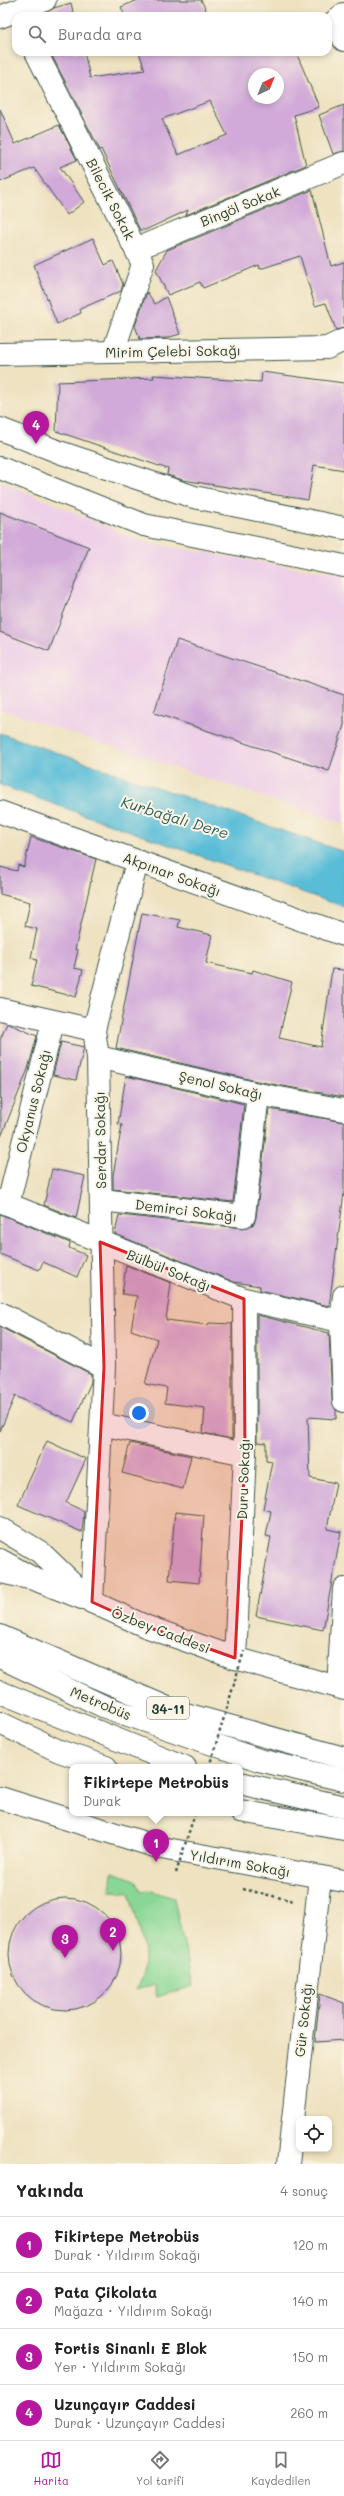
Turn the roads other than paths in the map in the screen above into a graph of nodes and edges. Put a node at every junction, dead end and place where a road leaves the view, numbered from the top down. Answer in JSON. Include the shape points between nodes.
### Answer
{"nodes":[{"id":1,"x":45,"y":0,"type":"edge"},
{"id":2,"x":18,"y":12,"type":"edge"},
{"id":3,"x":340,"y":17,"type":"edge"},
{"id":4,"x":344,"y":40,"type":"edge"},
{"id":5,"x":38,"y":56,"type":"edge"},
{"id":6,"x":344,"y":163,"type":"edge"},
{"id":7,"x":136,"y":249,"type":"junction"},
{"id":8,"x":344,"y":340,"type":"edge"},
{"id":9,"x":113,"y":352,"type":"junction"},
{"id":10,"x":0,"y":354,"type":"edge"},
{"id":11,"x":0,"y":429,"type":"edge"},
{"id":12,"x":0,"y":468,"type":"edge"},
{"id":13,"x":344,"y":528,"type":"edge"},
{"id":14,"x":344,"y":566,"type":"edge"},
{"id":15,"x":0,"y":812,"type":"edge"},
{"id":16,"x":137,"y":862,"type":"junction"},
{"id":17,"x":344,"y":935,"type":"edge"},
{"id":18,"x":0,"y":1009,"type":"edge"},
{"id":19,"x":53,"y":1022,"type":"junction"},
{"id":20,"x":94,"y":1030,"type":"junction"},
{"id":21,"x":98,"y":1057,"type":"junction"},
{"id":22,"x":258,"y":1094,"type":"junction"},
{"id":23,"x":344,"y":1110,"type":"edge"},
{"id":24,"x":101,"y":1200,"type":"junction"},
{"id":25,"x":4,"y":1202,"type":"edge"},
{"id":26,"x":100,"y":1242,"type":"junction"},
{"id":27,"x":344,"y":1296,"type":"edge"},
{"id":28,"x":244,"y":1299,"type":"junction"},
{"id":29,"x":0,"y":1313,"type":"edge"},
{"id":30,"x":342,"y":1322,"type":"edge"},
{"id":31,"x":104,"y":1367,"type":"junction"},
{"id":32,"x":344,"y":1401,"type":"edge"},
{"id":33,"x":101,"y":1424,"type":"junction"},
{"id":34,"x":245,"y":1454,"type":"junction"},
{"id":35,"x":0,"y":1528,"type":"edge"},
{"id":36,"x":0,"y":1560,"type":"edge"},
{"id":37,"x":0,"y":1572,"type":"edge"},
{"id":38,"x":34,"y":1579,"type":"junction"},
{"id":39,"x":344,"y":1588,"type":"edge"},
{"id":40,"x":92,"y":1602,"type":"junction"},
{"id":41,"x":0,"y":1636,"type":"edge"},
{"id":42,"x":240,"y":1654,"type":"junction"},
{"id":43,"x":0,"y":1657,"type":"edge"},
{"id":44,"x":341,"y":1688,"type":"edge"},
{"id":45,"x":0,"y":1692,"type":"edge"},
{"id":46,"x":0,"y":1723,"type":"edge"},
{"id":47,"x":0,"y":1728,"type":"edge"},
{"id":48,"x":58,"y":1751,"type":"junction"},
{"id":49,"x":344,"y":1758,"type":"edge"},
{"id":50,"x":97,"y":1764,"type":"edge"},
{"id":51,"x":178,"y":1764,"type":"edge"},
{"id":52,"x":344,"y":1780,"type":"edge"},
{"id":53,"x":243,"y":1784,"type":"edge"},
{"id":54,"x":0,"y":1798,"type":"edge"},
{"id":55,"x":344,"y":1807,"type":"edge"},
{"id":56,"x":243,"y":1812,"type":"edge"},
{"id":57,"x":344,"y":1829,"type":"edge"},
{"id":58,"x":320,"y":1877,"type":"junction"},
{"id":59,"x":344,"y":1881,"type":"edge"},
{"id":60,"x":288,"y":2164,"type":"edge"}],
"edges":[{"from":1,"to":2,"type":"main road"},
{"from":3,"to":4,"type":"main road"},
{"from":5,"to":7,"type":"main road","name":"Bilecik Sokak"},
{"from":6,"to":7,"type":"main road","name":"Bingöl Sokak"},
{"from":7,"to":9,"type":"main road","name":"Bilecik Sokak","via":[[143,264]]},
{"from":8,"to":9,"type":"main road","name":"Mirim Çelebi Sokağı","via":[[327,348]]},
{"from":9,"to":10,"type":"main road","name":"Mirim Çelebi Sokağı"},
{"from":11,"to":13,"type":"main road","via":[[59,452],[194,497]]},
{"from":12,"to":14,"type":"main road","via":[[144,524]]},
{"from":15,"to":16,"type":"main road","name":"Akpınar Sokağı"},
{"from":16,"to":17,"type":"main road","name":"Akpınar Sokağı"},
{"from":16,"to":20,"type":"main road","name":"Serdar Sokağı"},
{"from":18,"to":19,"type":"main road"},
{"from":19,"to":20,"type":"main road"},
{"from":19,"to":25,"type":"main road","name":"Okyanus Sokağı"},
{"from":20,"to":21,"type":"main road","name":"Serdar Sokağı"},
{"from":21,"to":22,"type":"main road","name":"Şenol Sokağı"},
{"from":21,"to":24,"type":"main road","name":"Serdar Sokağı"},
{"from":22,"to":23,"type":"main road","name":"Şenol Sokağı"},
{"from":22,"to":24,"type":"main road","name":"Demirci Sokağı","via":[[244,1216]]},
{"from":24,"to":26,"type":"main road","name":"Serdar Sokağı"},
{"from":25,"to":26,"type":"main road","name":"Bülbül Sokağı"},
{"from":26,"to":28,"type":"main road","name":"Bülbül Sokağı"},
{"from":26,"to":31,"type":"main road","name":"Serdar Sokağı"},
{"from":27,"to":30,"type":"main road"},
{"from":28,"to":30,"type":"main road","name":"Bülbül Sokağı"},
{"from":28,"to":34,"type":"main road","name":"Duru Sokağı"},
{"from":29,"to":31,"type":"main road"},
{"from":30,"to":32,"type":"main road"},
{"from":31,"to":33,"type":"main road","name":"Serdar Sokağı"},
{"from":33,"to":34,"type":"main road"},
{"from":33,"to":40,"type":"main road","name":"Serdar Sokağı"},
{"from":34,"to":42,"type":"main road","name":"Duru Sokağı"},
{"from":35,"to":40,"type":"main road","name":"Özbey Caddesi","via":[[40,1552]]},
{"from":36,"to":38,"type":"main road"},
{"from":37,"to":38,"type":"main road"},
{"from":38,"to":40,"type":"main road"},
{"from":39,"to":44,"type":"main road"},
{"from":40,"to":42,"type":"main road","name":"Özbey Caddesi","via":[[145,1626]]},
{"from":41,"to":49,"type":"main road","number":"34-11","via":[[175,1711]]},
{"from":42,"to":44,"type":"main road","name":"Özbey Caddesi"},
{"from":43,"to":52,"type":"main road","name":"Metrobüs","via":[[105,1707],[259,1760]]},
{"from":45,"to":51,"type":"main road","name":"Metrobüs"},
{"from":46,"to":48,"type":"main road"},
{"from":47,"to":48,"type":"main road"},
{"from":48,"to":50,"type":"main road"},
{"from":53,"to":55,"type":"main road"},
{"from":54,"to":58,"type":"main road","name":"Yıldırım Sokağı","via":[[161,1848]]},
{"from":56,"to":57,"type":"main road"},
{"from":58,"to":59,"type":"main road","name":"Yıldırım Sokağı"},
{"from":58,"to":60,"type":"main road","name":"Gür Sokağı"}]}
